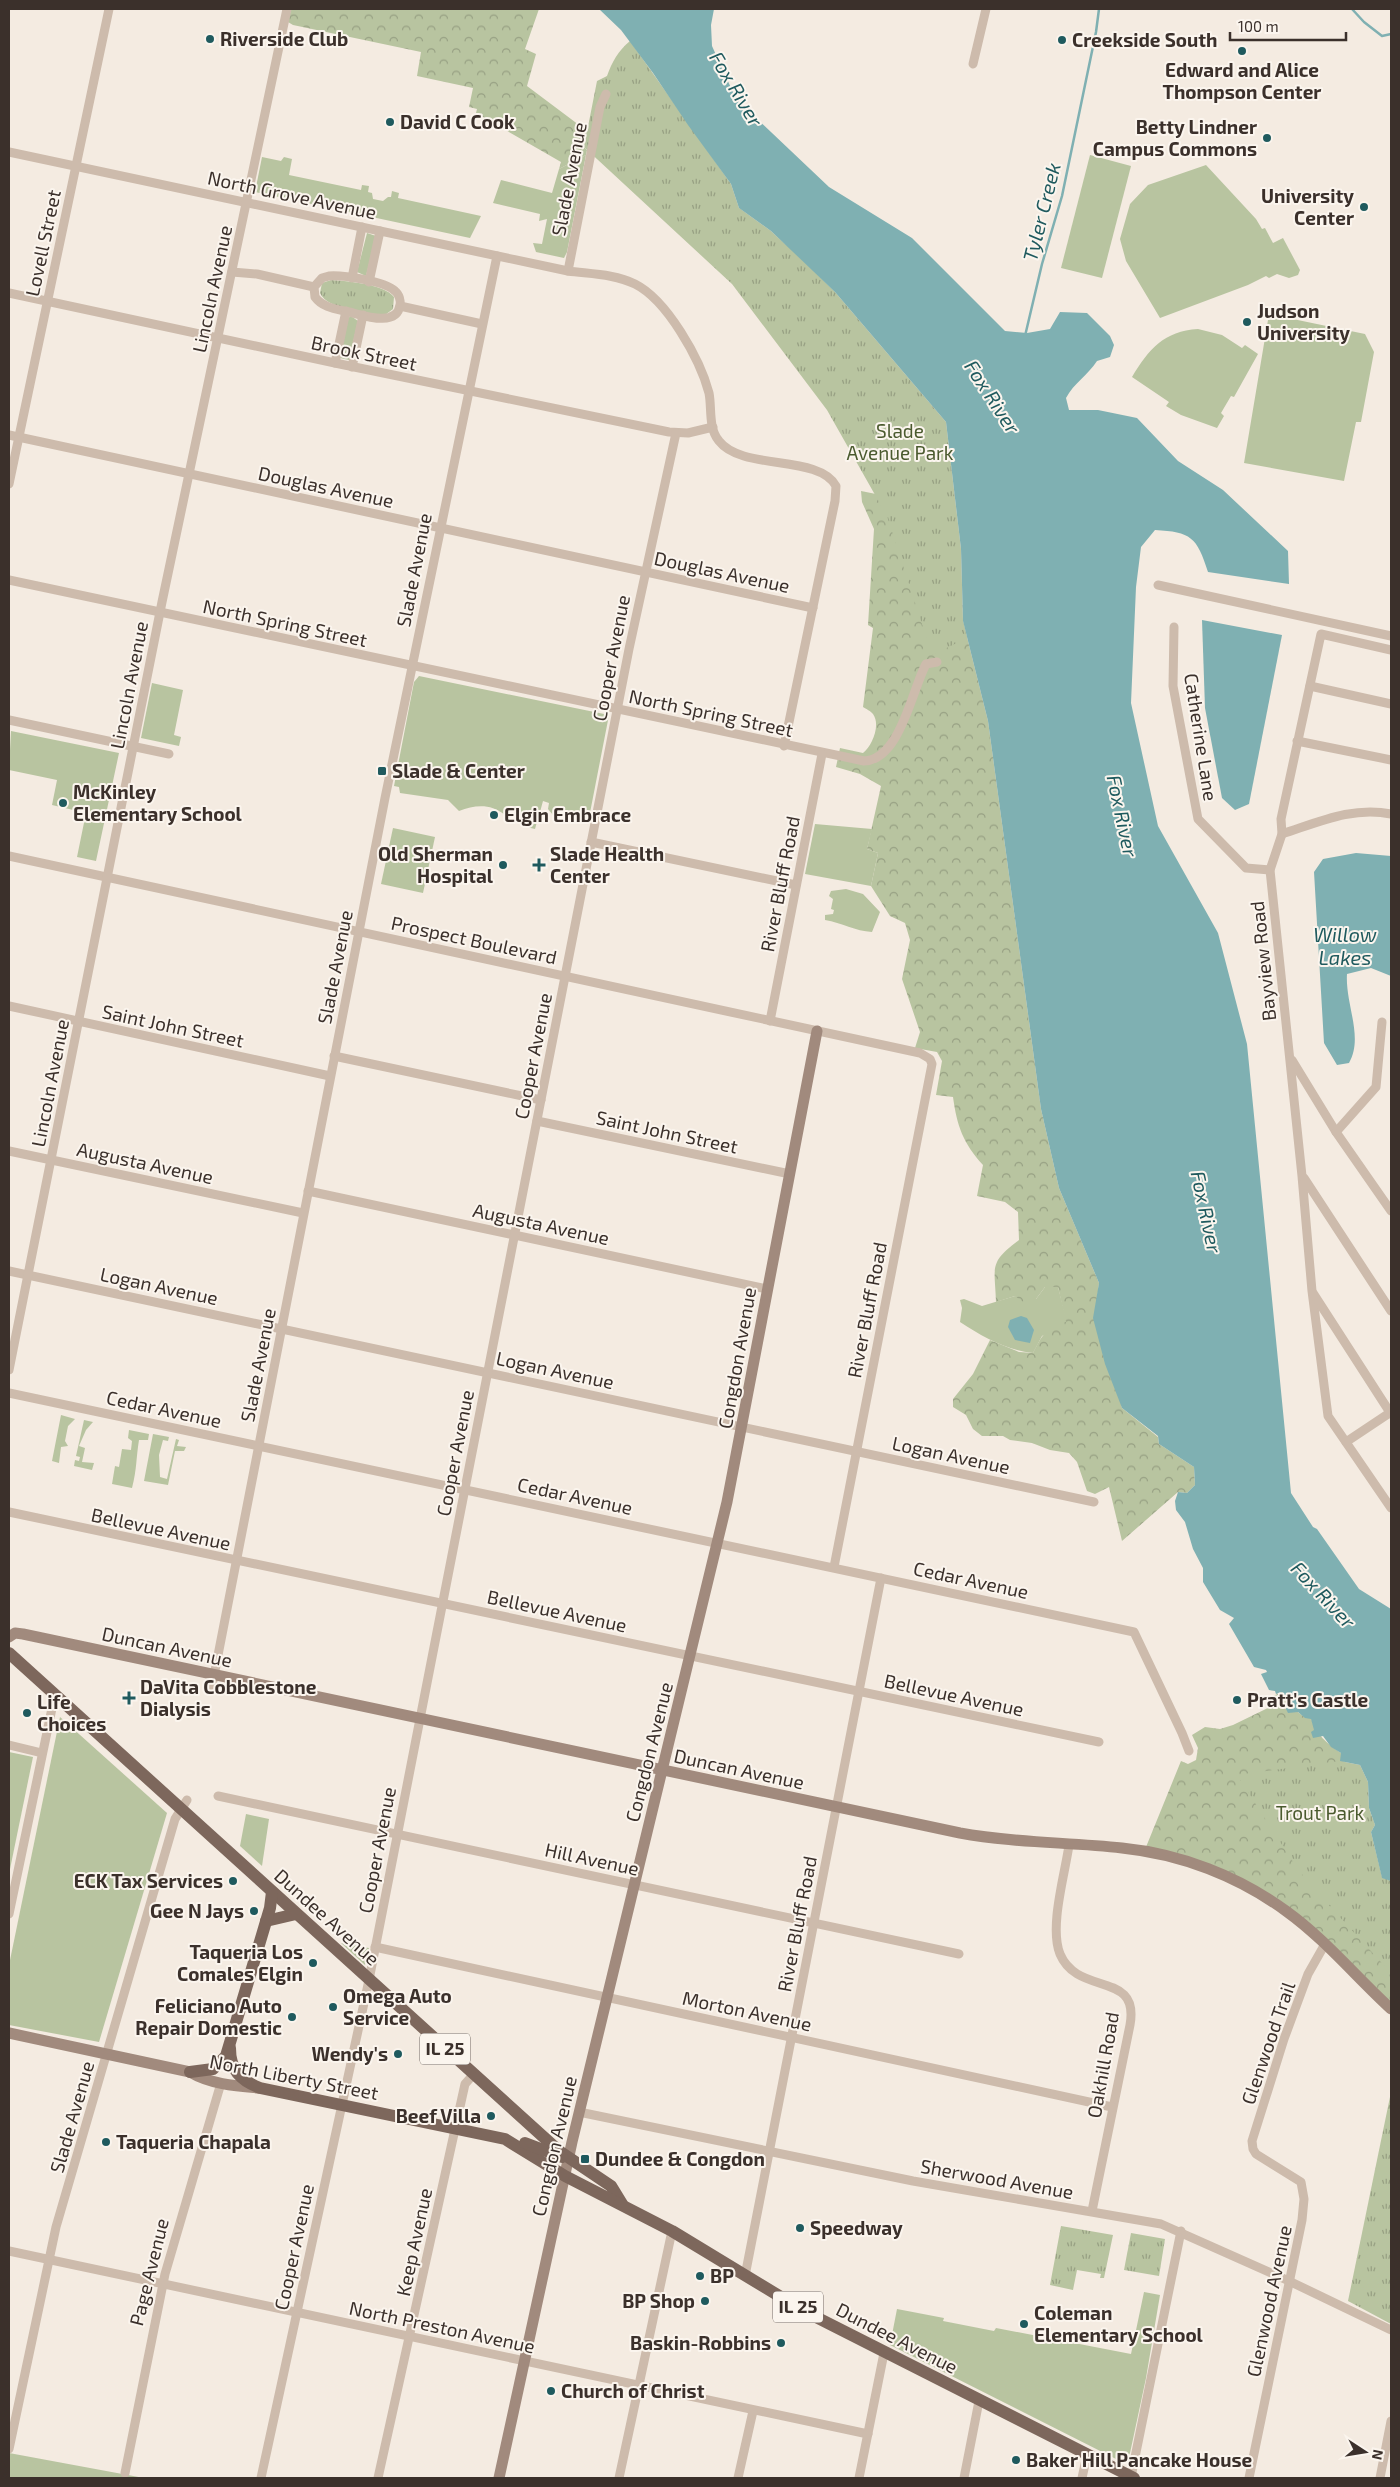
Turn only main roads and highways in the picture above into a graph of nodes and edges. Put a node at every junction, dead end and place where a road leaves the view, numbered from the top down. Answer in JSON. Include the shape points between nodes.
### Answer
{"nodes":[{"id":1,"x":9,"y":1653,"type":"edge"},
{"id":2,"x":272,"y":1892,"type":"junction"},
{"id":3,"x":296,"y":1914,"type":"junction"},
{"id":4,"x":266,"y":1921,"type":"junction"},
{"id":5,"x":230,"y":2048,"type":"junction"},
{"id":6,"x":190,"y":2072,"type":"road end"},
{"id":7,"x":505,"y":2139,"type":"junction"},
{"id":8,"x":569,"y":2157,"type":"junction"},
{"id":9,"x":565,"y":2176,"type":"joint"},
{"id":10,"x":620,"y":2199,"type":"junction"},
{"id":11,"x":1132,"y":2477,"type":"edge"}],
"edges":[{"from":1,"to":2,"type":"main road","name":"Dundee Avenue","via":[[184,1805]]},
{"from":2,"to":3,"type":"main road","name":"Dundee Avenue","number":"IL 25"},
{"from":2,"to":4,"type":"main road"},
{"from":3,"to":4,"type":"main road"},
{"from":3,"to":8,"type":"main road","name":"Dundee Avenue","number":"IL 25","via":[[473,2075]]},
{"from":4,"to":5,"type":"main road"},
{"from":5,"to":6,"type":"main road","via":[[215,2068]]},
{"from":5,"to":7,"type":"main road","name":"North Liberty Street","number":"IL 25","via":[[238,2076],[260,2088]]},
{"from":7,"to":8,"type":"main road"},
{"from":7,"to":9,"type":"main road","name":"North Liberty Street","number":"IL 25"},
{"from":8,"to":10,"type":"main road","name":"Dundee Avenue","number":"IL 25","via":[[612,2186]]},
{"from":9,"to":10,"type":"main road","name":"Dundee Avenue","number":"IL 25","via":[[609,2200]]},
{"from":10,"to":11,"type":"main road","name":"Dundee Avenue","number":"IL 25","via":[[745,2276],[884,2354]]}]}
